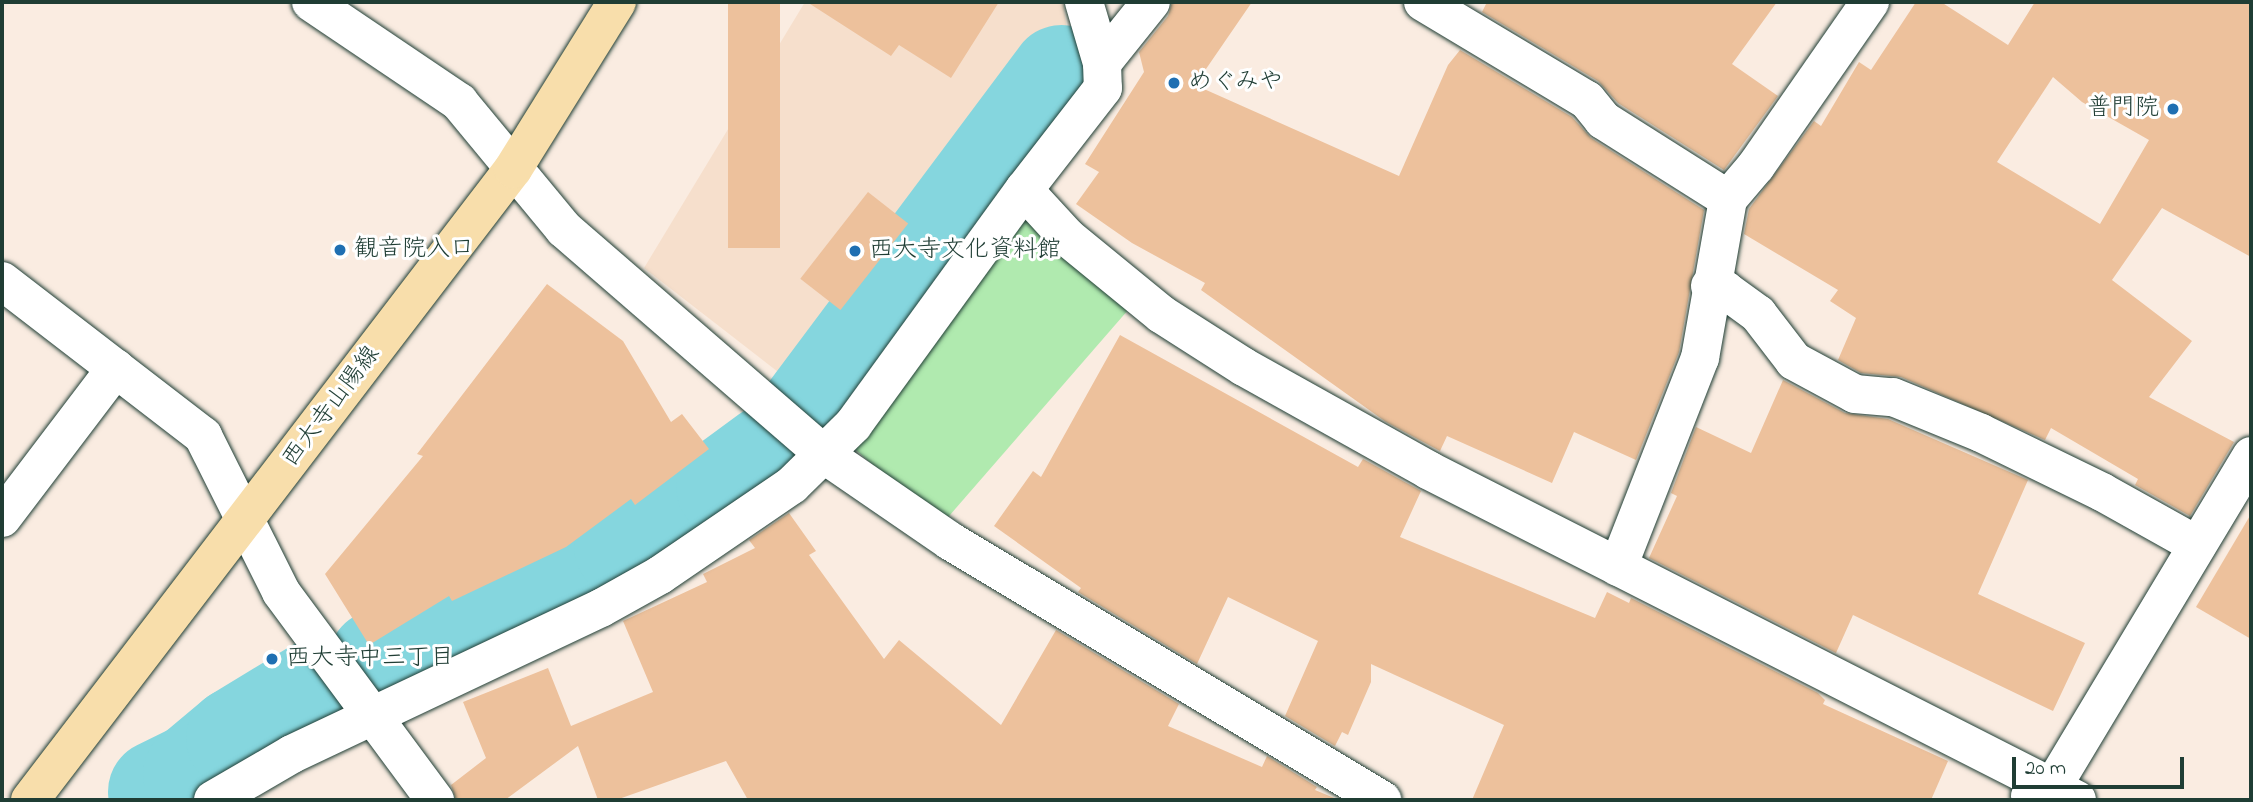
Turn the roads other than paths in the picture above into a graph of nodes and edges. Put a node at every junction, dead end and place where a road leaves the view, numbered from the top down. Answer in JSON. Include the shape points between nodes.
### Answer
{"nodes":[{"id":1,"x":311,"y":2,"type":"edge"},
{"id":2,"x":617,"y":2,"type":"edge"},
{"id":3,"x":1084,"y":2,"type":"edge"},
{"id":4,"x":1151,"y":2,"type":"edge"},
{"id":5,"x":1870,"y":2,"type":"edge"},
{"id":6,"x":1441,"y":5,"type":"edge"},
{"id":7,"x":1101,"y":63,"type":"junction"},
{"id":8,"x":513,"y":169,"type":"junction"},
{"id":9,"x":1024,"y":190,"type":"junction"},
{"id":10,"x":1728,"y":199,"type":"junction"},
{"id":11,"x":2,"y":281,"type":"edge"},
{"id":12,"x":1710,"y":286,"type":"junction"},
{"id":13,"x":116,"y":368,"type":"junction"},
{"id":14,"x":825,"y":455,"type":"junction"},
{"id":15,"x":2251,"y":456,"type":"edge"},
{"id":16,"x":2,"y":518,"type":"edge"},
{"id":17,"x":244,"y":521,"type":"junction"},
{"id":18,"x":2197,"y":545,"type":"junction"},
{"id":19,"x":1618,"y":567,"type":"junction"},
{"id":20,"x":375,"y":714,"type":"junction"},
{"id":21,"x":2053,"y":795,"type":"edge"},
{"id":22,"x":30,"y":800,"type":"edge"},
{"id":23,"x":213,"y":800,"type":"edge"},
{"id":24,"x":435,"y":800,"type":"edge"},
{"id":25,"x":1382,"y":800,"type":"edge"}],
"edges":[{"from":1,"to":8,"type":"street","via":[[459,102]]},
{"from":2,"to":8,"type":"main road","name":"西大寺山陽線"},
{"from":3,"to":7,"type":"street"},
{"from":4,"to":7,"type":"street"},
{"from":5,"to":10,"type":"street"},
{"from":6,"to":10,"type":"street","via":[[1587,100],[1603,120]]},
{"from":7,"to":9,"type":"street","via":[[1103,88]]},
{"from":8,"to":14,"type":"street","via":[[564,229]]},
{"from":8,"to":17,"type":"main road","name":"西大寺山陽線"},
{"from":9,"to":14,"type":"street","via":[[853,425]]},
{"from":9,"to":19,"type":"street","via":[[1067,237],[1161,314],[1244,367],[1428,470]]},
{"from":10,"to":12,"type":"street"},
{"from":11,"to":13,"type":"street"},
{"from":12,"to":18,"type":"street","via":[[1725,290],[1758,314],[1794,361],[1820,376],[1855,394],[1894,397],[1981,433]]},
{"from":12,"to":19,"type":"street","via":[[1700,358]]},
{"from":13,"to":16,"type":"street"},
{"from":13,"to":17,"type":"street","via":[[203,436]]},
{"from":14,"to":20,"type":"street","via":[[792,485],[660,575],[601,608]]},
{"from":14,"to":25,"type":"street","via":[[950,541]]},
{"from":15,"to":18,"type":"street"},
{"from":17,"to":20,"type":"street","via":[[281,592]]},
{"from":17,"to":22,"type":"main road","name":"西大寺山陽線"},
{"from":18,"to":21,"type":"street"},
{"from":19,"to":21,"type":"street"},
{"from":20,"to":23,"type":"street","via":[[271,765]]},
{"from":20,"to":24,"type":"street"}]}
